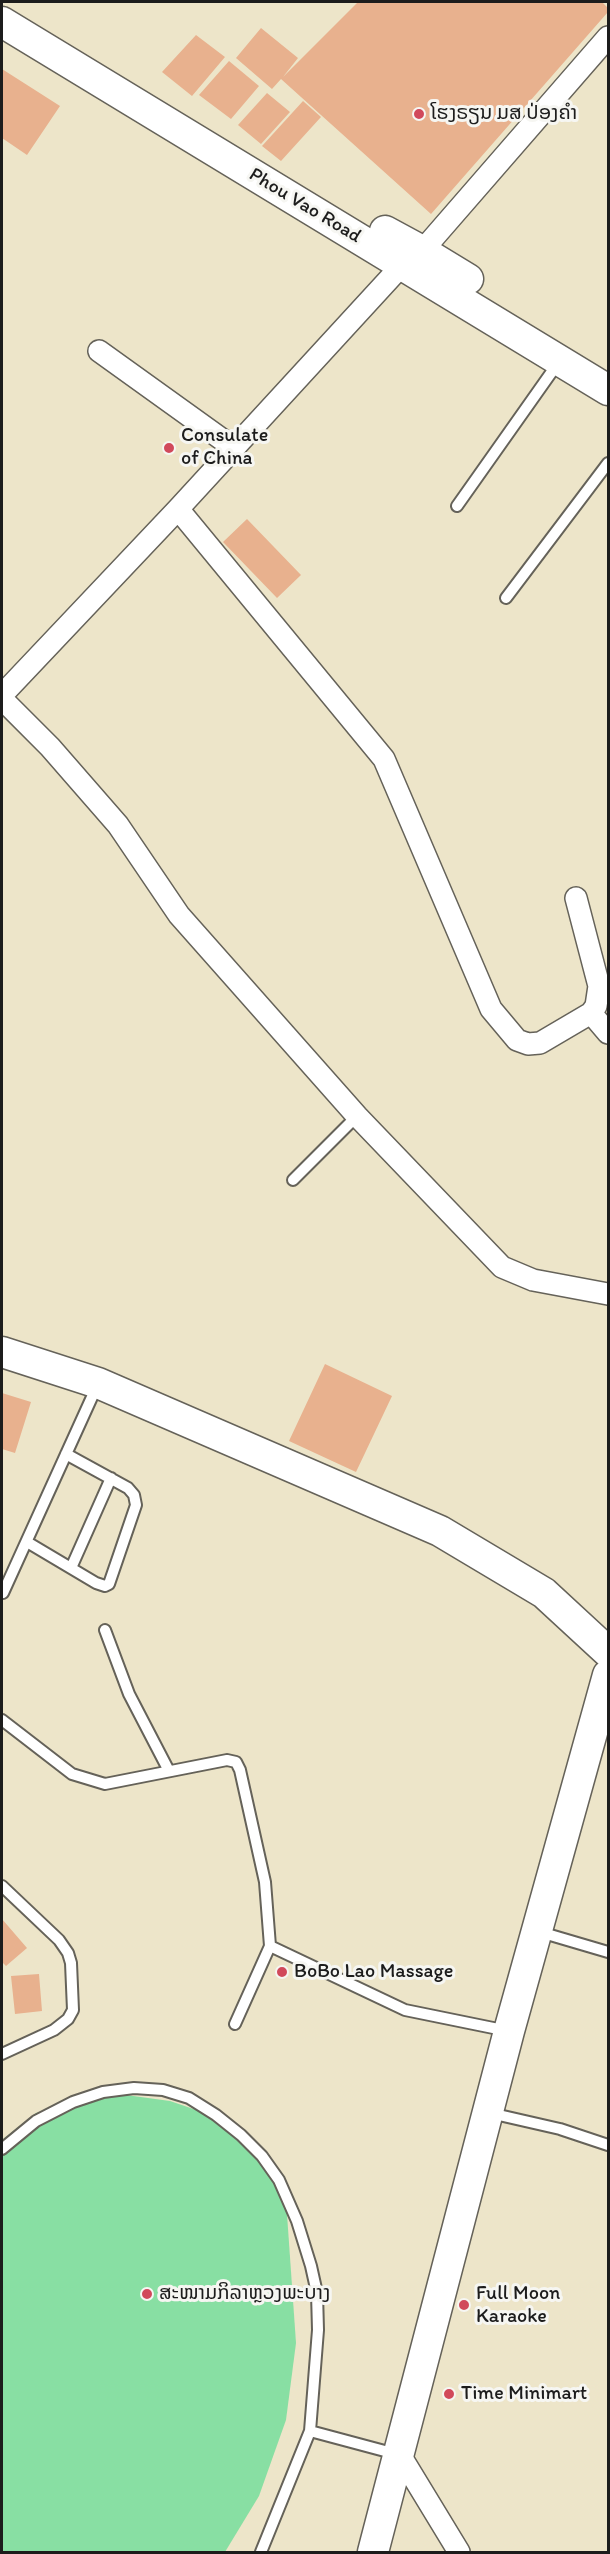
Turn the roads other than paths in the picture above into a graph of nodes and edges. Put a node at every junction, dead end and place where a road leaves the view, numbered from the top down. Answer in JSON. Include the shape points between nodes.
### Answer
{"nodes":[{"id":1,"x":2,"y":2,"type":"edge"},
{"id":2,"x":2,"y":22,"type":"edge"},
{"id":3,"x":609,"y":37,"type":"edge"},
{"id":4,"x":413,"y":257,"type":"junction"},
{"id":5,"x":99,"y":351,"type":"dead end"},
{"id":6,"x":560,"y":360,"type":"junction"},
{"id":7,"x":609,"y":366,"type":"edge"},
{"id":8,"x":609,"y":390,"type":"edge"},
{"id":9,"x":234,"y":448,"type":"junction"},
{"id":10,"x":609,"y":463,"type":"edge"},
{"id":11,"x":456,"y":506,"type":"dead end"},
{"id":12,"x":178,"y":509,"type":"junction"},
{"id":13,"x":506,"y":598,"type":"dead end"},
{"id":14,"x":2,"y":697,"type":"edge"},
{"id":15,"x":576,"y":898,"type":"dead end"},
{"id":16,"x":591,"y":1013,"type":"junction"},
{"id":17,"x":609,"y":1033,"type":"edge"},
{"id":18,"x":357,"y":1116,"type":"junction"},
{"id":19,"x":293,"y":1180,"type":"dead end"},
{"id":20,"x":609,"y":1294,"type":"edge"},
{"id":21,"x":2,"y":1352,"type":"edge"},
{"id":22,"x":98,"y":1383,"type":"junction"},
{"id":23,"x":66,"y":1454,"type":"junction"},
{"id":24,"x":111,"y":1478,"type":"junction"},
{"id":25,"x":27,"y":1542,"type":"junction"},
{"id":26,"x":71,"y":1568,"type":"junction"},
{"id":27,"x":3,"y":1593,"type":"dead end"},
{"id":28,"x":105,"y":1630,"type":"dead end"},
{"id":29,"x":609,"y":1652,"type":"edge"},
{"id":30,"x":609,"y":1675,"type":"edge"},
{"id":31,"x":2,"y":1720,"type":"edge"},
{"id":32,"x":169,"y":1771,"type":"junction"},
{"id":33,"x":2,"y":1886,"type":"edge"},
{"id":34,"x":536,"y":1931,"type":"junction"},
{"id":35,"x":270,"y":1946,"type":"junction"},
{"id":36,"x":609,"y":1952,"type":"edge"},
{"id":37,"x":235,"y":2024,"type":"dead end"},
{"id":38,"x":509,"y":2031,"type":"junction"},
{"id":39,"x":2,"y":2054,"type":"edge"},
{"id":40,"x":489,"y":2113,"type":"junction"},
{"id":41,"x":609,"y":2145,"type":"edge"},
{"id":42,"x":2,"y":2149,"type":"edge"},
{"id":43,"x":310,"y":2431,"type":"junction"},
{"id":44,"x":400,"y":2455,"type":"junction"},
{"id":45,"x":261,"y":2553,"type":"edge"},
{"id":46,"x":373,"y":2553,"type":"edge"},
{"id":47,"x":459,"y":2553,"type":"edge"}],
"edges":[{"from":1,"to":4,"type":"street","name":"Phou Vao Road"},
{"from":2,"to":4,"type":"street","name":"Phou Vao Road"},
{"from":3,"to":4,"type":"street"},
{"from":4,"to":6,"type":"street","name":"Phou Vao Road"},
{"from":4,"to":7,"type":"street","name":"Phou Vao Road"},
{"from":4,"to":9,"type":"street"},
{"from":5,"to":9,"type":"street"},
{"from":6,"to":8,"type":"street","name":"Phou Vao Road"},
{"from":6,"to":11,"type":"lane"},
{"from":9,"to":12,"type":"street"},
{"from":10,"to":13,"type":"lane"},
{"from":12,"to":14,"type":"street"},
{"from":12,"to":16,"type":"street","via":[[384,759],[491,1009],[517,1040],[528,1044],[540,1044]]},
{"from":14,"to":18,"type":"street","via":[[118,825],[179,915]]},
{"from":15,"to":16,"type":"street","via":[[599,986]]},
{"from":16,"to":17,"type":"street"},
{"from":18,"to":19,"type":"lane"},
{"from":18,"to":20,"type":"street","via":[[502,1267],[533,1281]]},
{"from":21,"to":22,"type":"street"},
{"from":22,"to":23,"type":"lane"},
{"from":22,"to":29,"type":"street","via":[[440,1531],[544,1593]]},
{"from":23,"to":24,"type":"lane"},
{"from":23,"to":25,"type":"lane"},
{"from":24,"to":26,"type":"lane"},
{"from":24,"to":26,"type":"lane","via":[[128,1488],[136,1505],[109,1584],[96,1583]]},
{"from":25,"to":26,"type":"lane"},
{"from":25,"to":27,"type":"lane"},
{"from":28,"to":32,"type":"lane","via":[[129,1694]]},
{"from":30,"to":34,"type":"street"},
{"from":31,"to":32,"type":"lane","via":[[72,1774],[105,1784]]},
{"from":32,"to":35,"type":"lane","via":[[227,1760],[236,1762],[265,1882]]},
{"from":33,"to":39,"type":"lane","via":[[68,1953],[74,2010],[54,2030]]},
{"from":34,"to":36,"type":"lane"},
{"from":34,"to":38,"type":"street"},
{"from":35,"to":37,"type":"lane"},
{"from":35,"to":38,"type":"lane","via":[[405,2010]]},
{"from":38,"to":40,"type":"street"},
{"from":40,"to":41,"type":"lane"},
{"from":40,"to":44,"type":"street"},
{"from":42,"to":43,"type":"lane","via":[[36,2121],[73,2102],[103,2092],[134,2088],[163,2090],[189,2098],[241,2135],[279,2180],[311,2266],[317,2293],[318,2330]]},
{"from":43,"to":44,"type":"lane"},
{"from":43,"to":45,"type":"lane"},
{"from":44,"to":46,"type":"street"},
{"from":44,"to":47,"type":"street"}]}
